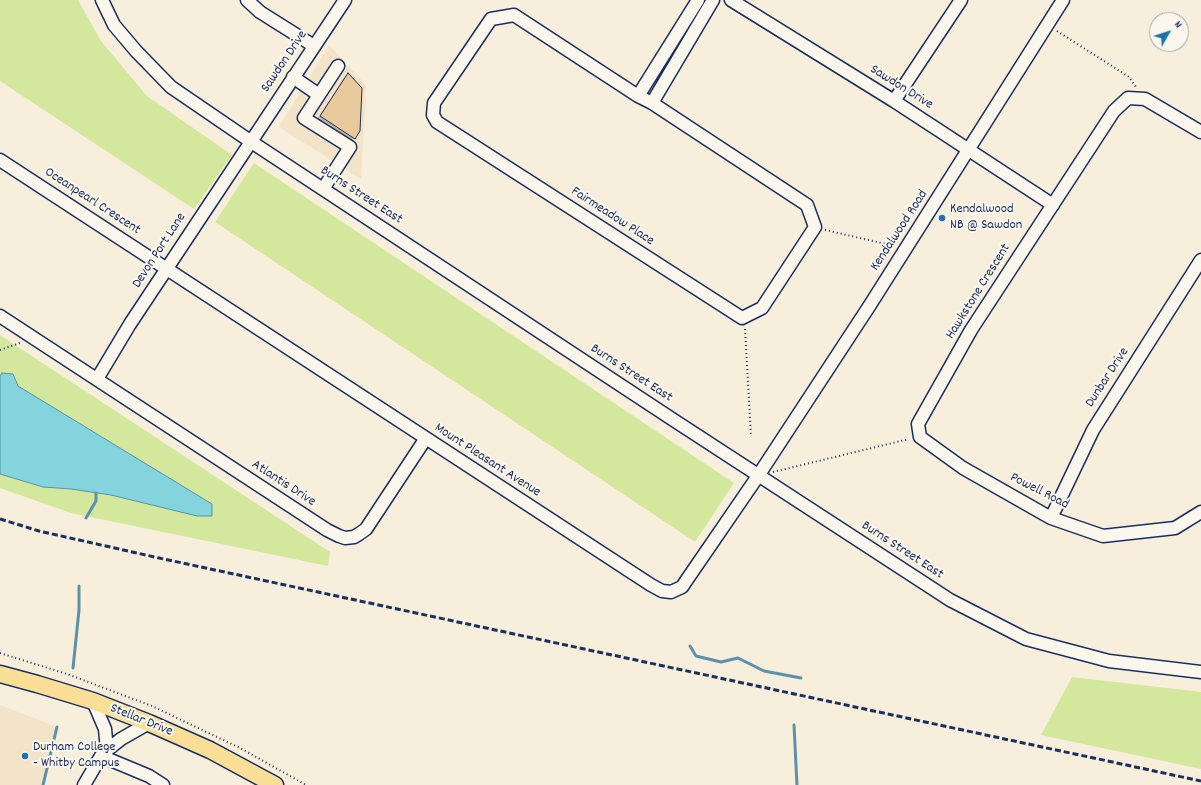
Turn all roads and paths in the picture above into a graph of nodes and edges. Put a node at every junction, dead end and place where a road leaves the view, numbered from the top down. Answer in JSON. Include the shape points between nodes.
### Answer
{"nodes":[{"id":1,"x":102,"y":0,"type":"edge"},
{"id":2,"x":247,"y":0,"type":"edge"},
{"id":3,"x":345,"y":0,"type":"edge"},
{"id":4,"x":698,"y":0,"type":"edge"},
{"id":5,"x":714,"y":0,"type":"edge"},
{"id":6,"x":731,"y":0,"type":"edge"},
{"id":7,"x":961,"y":0,"type":"edge"},
{"id":8,"x":1063,"y":0,"type":"edge"},
{"id":9,"x":1047,"y":25,"type":"junction"},
{"id":10,"x":314,"y":46,"type":"junction"},
{"id":11,"x":338,"y":66,"type":"dead end"},
{"id":12,"x":293,"y":77,"type":"junction"},
{"id":13,"x":319,"y":95,"type":"junction"},
{"id":14,"x":638,"y":96,"type":"junction"},
{"id":15,"x":1145,"y":99,"type":"junction"},
{"id":16,"x":894,"y":101,"type":"junction"},
{"id":17,"x":652,"y":103,"type":"junction"},
{"id":18,"x":1201,"y":132,"type":"edge"},
{"id":19,"x":250,"y":141,"type":"junction"},
{"id":20,"x":969,"y":150,"type":"junction"},
{"id":21,"x":0,"y":160,"type":"edge"},
{"id":22,"x":323,"y":189,"type":"junction"},
{"id":23,"x":1053,"y":205,"type":"junction"},
{"id":24,"x":815,"y":227,"type":"junction"},
{"id":25,"x":886,"y":244,"type":"dead end"},
{"id":26,"x":1201,"y":260,"type":"edge"},
{"id":27,"x":167,"y":268,"type":"junction"},
{"id":28,"x":0,"y":316,"type":"edge"},
{"id":29,"x":742,"y":318,"type":"junction"},
{"id":30,"x":34,"y":338,"type":"junction"},
{"id":31,"x":0,"y":350,"type":"edge"},
{"id":32,"x":97,"y":379,"type":"junction"},
{"id":33,"x":751,"y":436,"type":"dead end"},
{"id":34,"x":920,"y":437,"type":"junction"},
{"id":35,"x":426,"y":438,"type":"junction"},
{"id":36,"x":758,"y":476,"type":"junction"},
{"id":37,"x":1201,"y":512,"type":"edge"},
{"id":38,"x":1051,"y":518,"type":"junction"},
{"id":39,"x":1201,"y":672,"type":"edge"},
{"id":40,"x":0,"y":674,"type":"edge"},
{"id":41,"x":93,"y":701,"type":"junction"},
{"id":42,"x":149,"y":723,"type":"junction"},
{"id":43,"x":104,"y":753,"type":"junction"},
{"id":44,"x":84,"y":785,"type":"edge"},
{"id":45,"x":163,"y":785,"type":"edge"},
{"id":46,"x":275,"y":785,"type":"edge"}],
"edges":[{"from":1,"to":19,"type":"street","name":"Burns Street East","via":[[114,25],[171,87]]},
{"from":2,"to":10,"type":"street","via":[[260,12]]},
{"from":3,"to":10,"type":"street","name":"Sawdon Drive"},
{"from":4,"to":14,"type":"street"},
{"from":5,"to":17,"type":"street"},
{"from":6,"to":16,"type":"street","name":"Sawdon Drive"},
{"from":7,"to":16,"type":"street"},
{"from":8,"to":9,"type":"street","name":"Kendalwood Road"},
{"from":9,"to":15,"type":"path","via":[[1129,77]]},
{"from":9,"to":20,"type":"street","name":"Kendalwood Road"},
{"from":10,"to":12,"type":"street","name":"Sawdon Drive"},
{"from":11,"to":13,"type":"street"},
{"from":12,"to":13,"type":"street"},
{"from":12,"to":19,"type":"street","name":"Sawdon Drive"},
{"from":13,"to":22,"type":"street","via":[[304,118],[350,147]]},
{"from":14,"to":17,"type":"street","name":"Fairmeadow Place"},
{"from":14,"to":29,"type":"street","name":"Fairmeadow Place","via":[[514,15],[491,19],[434,103],[433,115],[437,122]]},
{"from":15,"to":18,"type":"street"},
{"from":15,"to":23,"type":"street","name":"Hawkstone Crescent","via":[[1128,98],[1114,112]]},
{"from":16,"to":20,"type":"street","name":"Sawdon Drive"},
{"from":17,"to":24,"type":"street","name":"Fairmeadow Place","via":[[806,205]]},
{"from":19,"to":22,"type":"street","name":"Burns Street East"},
{"from":19,"to":27,"type":"street","name":"Devon Port Lane"},
{"from":20,"to":23,"type":"street","name":"Sawdon Drive"},
{"from":20,"to":36,"type":"street","name":"Kendalwood Road"},
{"from":21,"to":27,"type":"street","name":"Oceanpearl Crescent"},
{"from":22,"to":36,"type":"street","name":"Burns Street East"},
{"from":23,"to":34,"type":"street","name":"Hawkstone Crescent","via":[[971,330],[918,424]]},
{"from":24,"to":25,"type":"path"},
{"from":24,"to":29,"type":"street","via":[[762,308]]},
{"from":26,"to":38,"type":"street","name":"Dunbar Drive","via":[[1093,430]]},
{"from":27,"to":32,"type":"street","name":"Devon Port Lane"},
{"from":27,"to":35,"type":"street","name":"Mount Pleasant Avenue"},
{"from":28,"to":30,"type":"street"},
{"from":29,"to":33,"type":"path","via":[[745,329]]},
{"from":30,"to":31,"type":"path"},
{"from":30,"to":32,"type":"street"},
{"from":32,"to":35,"type":"street","name":"Atlantis Drive","via":[[326,530],[345,538],[354,537],[366,529]]},
{"from":34,"to":36,"type":"path"},
{"from":34,"to":38,"type":"street","name":"Powell Road","via":[[963,468]]},
{"from":35,"to":36,"type":"street","name":"Mount Pleasant Avenue","via":[[651,585],[667,592],[682,587]]},
{"from":36,"to":39,"type":"street","name":"Burns Street East","via":[[950,600],[1026,639],[1109,661]]},
{"from":37,"to":38,"type":"street","name":"Powell Road","via":[[1175,528],[1103,536]]},
{"from":40,"to":41,"type":"main road","name":"Stellar Drive"},
{"from":41,"to":42,"type":"main road","name":"Stellar Drive"},
{"from":41,"to":43,"type":"street","via":[[105,729]]},
{"from":42,"to":43,"type":"street","via":[[121,739]]},
{"from":42,"to":46,"type":"main road","name":"Stellar Drive","via":[[210,750]]},
{"from":43,"to":44,"type":"street"},
{"from":43,"to":45,"type":"street"}]}
